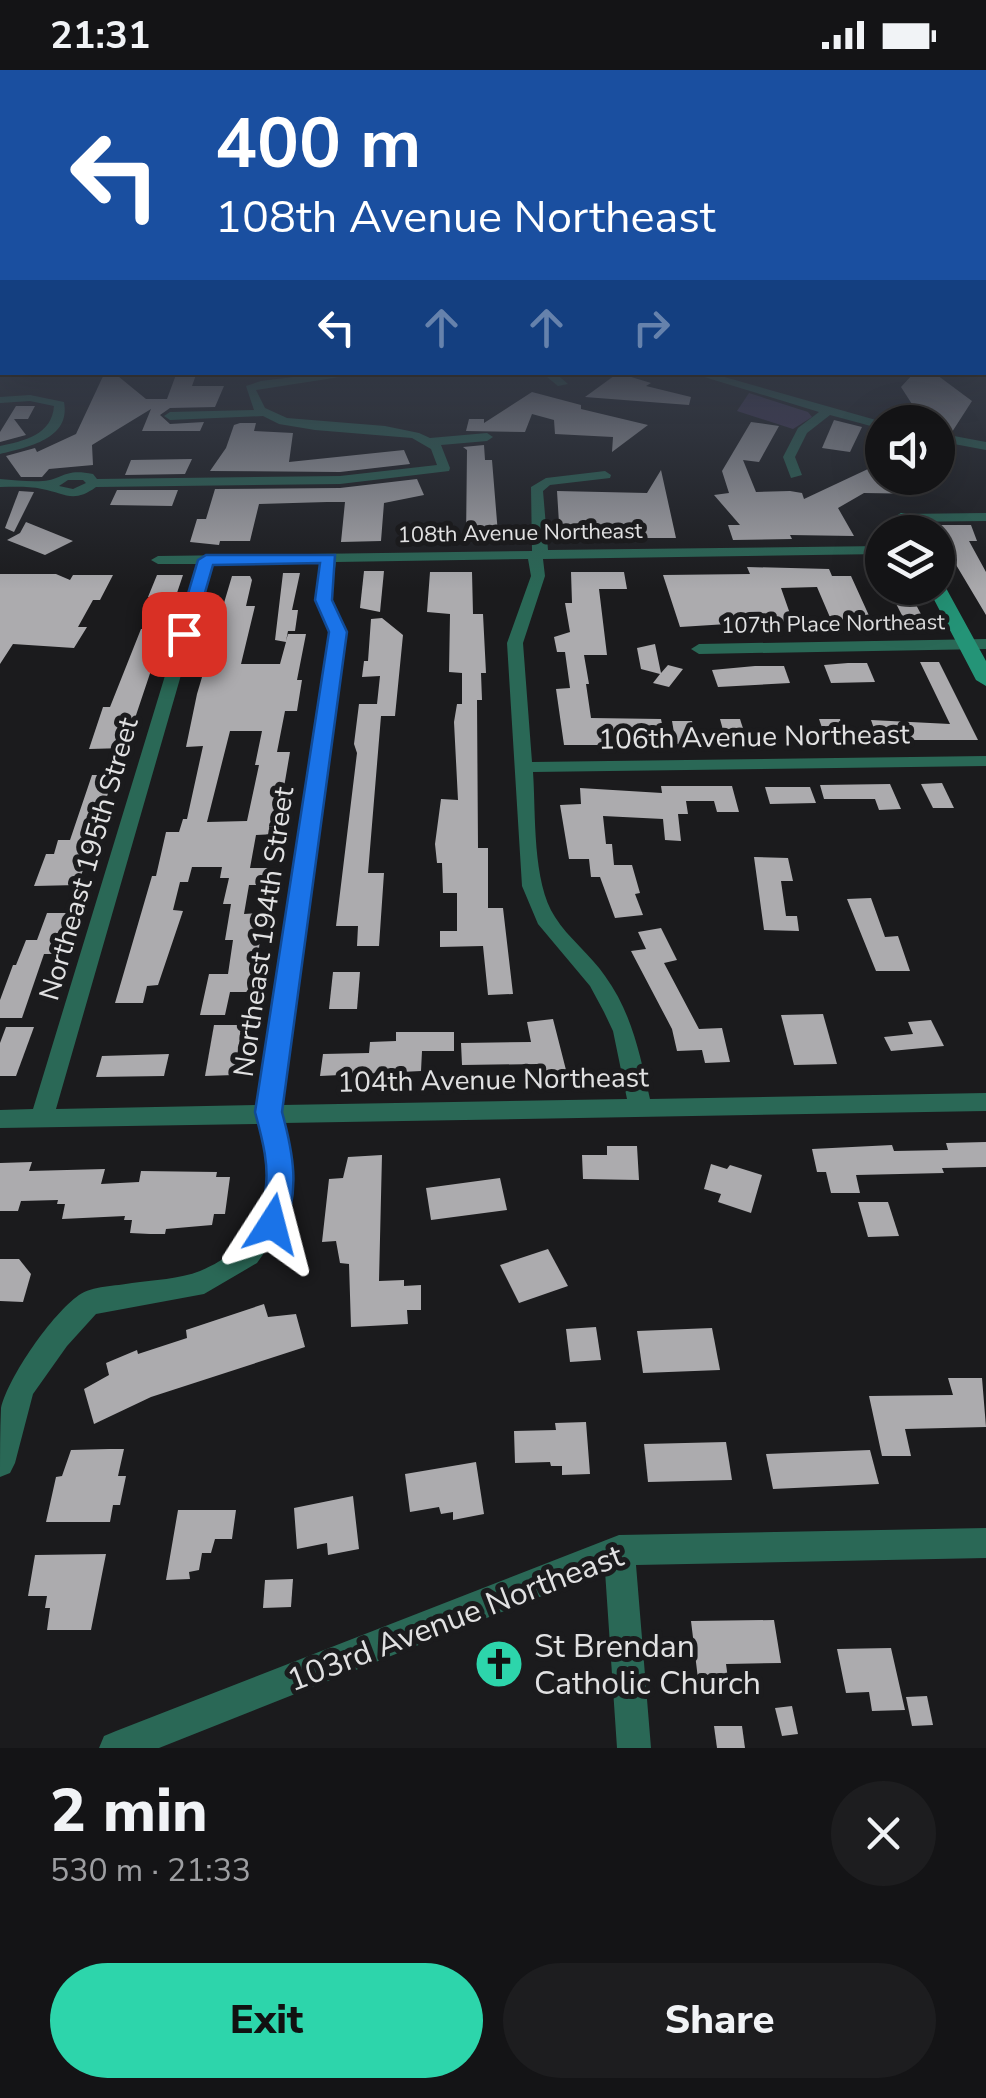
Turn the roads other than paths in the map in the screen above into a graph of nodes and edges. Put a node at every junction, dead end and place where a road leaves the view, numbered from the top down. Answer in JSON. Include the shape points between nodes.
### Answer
{"nodes":[{"id":1,"x":49,"y":432,"type":"edge"},
{"id":2,"x":402,"y":432,"type":"edge"},
{"id":3,"x":802,"y":432,"type":"edge"},
{"id":4,"x":486,"y":436,"type":"dead end"},
{"id":5,"x":955,"y":440,"type":"edge"},
{"id":6,"x":428,"y":442,"type":"junction"},
{"id":7,"x":986,"y":446,"type":"edge"},
{"id":8,"x":0,"y":450,"type":"edge"},
{"id":9,"x":796,"y":474,"type":"dead end"},
{"id":10,"x":605,"y":475,"type":"dead end"},
{"id":11,"x":0,"y":482,"type":"edge"},
{"id":12,"x":986,"y":517,"type":"edge"},
{"id":13,"x":955,"y":520,"type":"edge"},
{"id":14,"x":865,"y":550,"type":"edge"},
{"id":15,"x":535,"y":555,"type":"junction"},
{"id":16,"x":329,"y":558,"type":"junction"},
{"id":17,"x":158,"y":560,"type":"dead end"},
{"id":18,"x":206,"y":560,"type":"junction"},
{"id":19,"x":949,"y":605,"type":"edge"},
{"id":20,"x":976,"y":644,"type":"edge"},
{"id":21,"x":699,"y":649,"type":"dead end"},
{"id":22,"x":986,"y":680,"type":"edge"},
{"id":23,"x":986,"y":761,"type":"edge"},
{"id":24,"x":522,"y":767,"type":"junction"},
{"id":25,"x":986,"y":1102,"type":"edge"},
{"id":26,"x":641,"y":1109,"type":"junction"},
{"id":27,"x":269,"y":1112,"type":"junction"},
{"id":28,"x":42,"y":1117,"type":"junction"},
{"id":29,"x":0,"y":1119,"type":"edge"},
{"id":30,"x":0,"y":1462,"type":"edge"},
{"id":31,"x":986,"y":1543,"type":"edge"},
{"id":32,"x":619,"y":1550,"type":"junction"},
{"id":33,"x":116,"y":1748,"type":"edge"},
{"id":34,"x":634,"y":1748,"type":"edge"}],
"edges":[{"from":1,"to":8,"type":"street"},
{"from":2,"to":6,"type":"street"},
{"from":3,"to":9,"type":"street","via":[[790,456]]},
{"from":4,"to":6,"type":"street"},
{"from":5,"to":7,"type":"street"},
{"from":6,"to":11,"type":"street","via":[[444,468],[340,480],[93,484],[73,475],[52,485]]},
{"from":10,"to":15,"type":"street","via":[[546,482],[536,490],[541,550]]},
{"from":12,"to":13,"type":"street"},
{"from":14,"to":15,"type":"street","name":"108th Avenue Northeast"},
{"from":15,"to":16,"type":"street","name":"108th Avenue Northeast"},
{"from":15,"to":24,"type":"street","via":[[538,576],[516,643]]},
{"from":16,"to":18,"type":"street","name":"108th Avenue Northeast"},
{"from":16,"to":27,"type":"street","name":"Northeast 194th Street","via":[[324,600],[338,632]]},
{"from":17,"to":18,"type":"street","name":"108th Avenue Northeast"},
{"from":18,"to":28,"type":"street","name":"Northeast 195th Street"},
{"from":19,"to":20,"type":"street"},
{"from":20,"to":21,"type":"street","name":"107th Place Northeast"},
{"from":20,"to":22,"type":"street"},
{"from":23,"to":24,"type":"street","name":"106th Avenue Northeast"},
{"from":24,"to":26,"type":"street","via":[[532,886],[546,919],[615,1012]]},
{"from":25,"to":26,"type":"street","name":"104th Avenue Northeast"},
{"from":26,"to":27,"type":"street","name":"104th Avenue Northeast"},
{"from":27,"to":28,"type":"street","name":"104th Avenue Northeast"},
{"from":27,"to":30,"type":"street","name":"Northeast 194th Street","via":[[280,1188],[272,1224],[256,1245],[204,1282],[90,1303],[21,1388]]},
{"from":28,"to":29,"type":"street","name":"104th Avenue Northeast"},
{"from":31,"to":32,"type":"street","name":"103rd Avenue Northeast"},
{"from":32,"to":33,"type":"street","name":"103rd Avenue Northeast"},
{"from":32,"to":34,"type":"street"}]}
